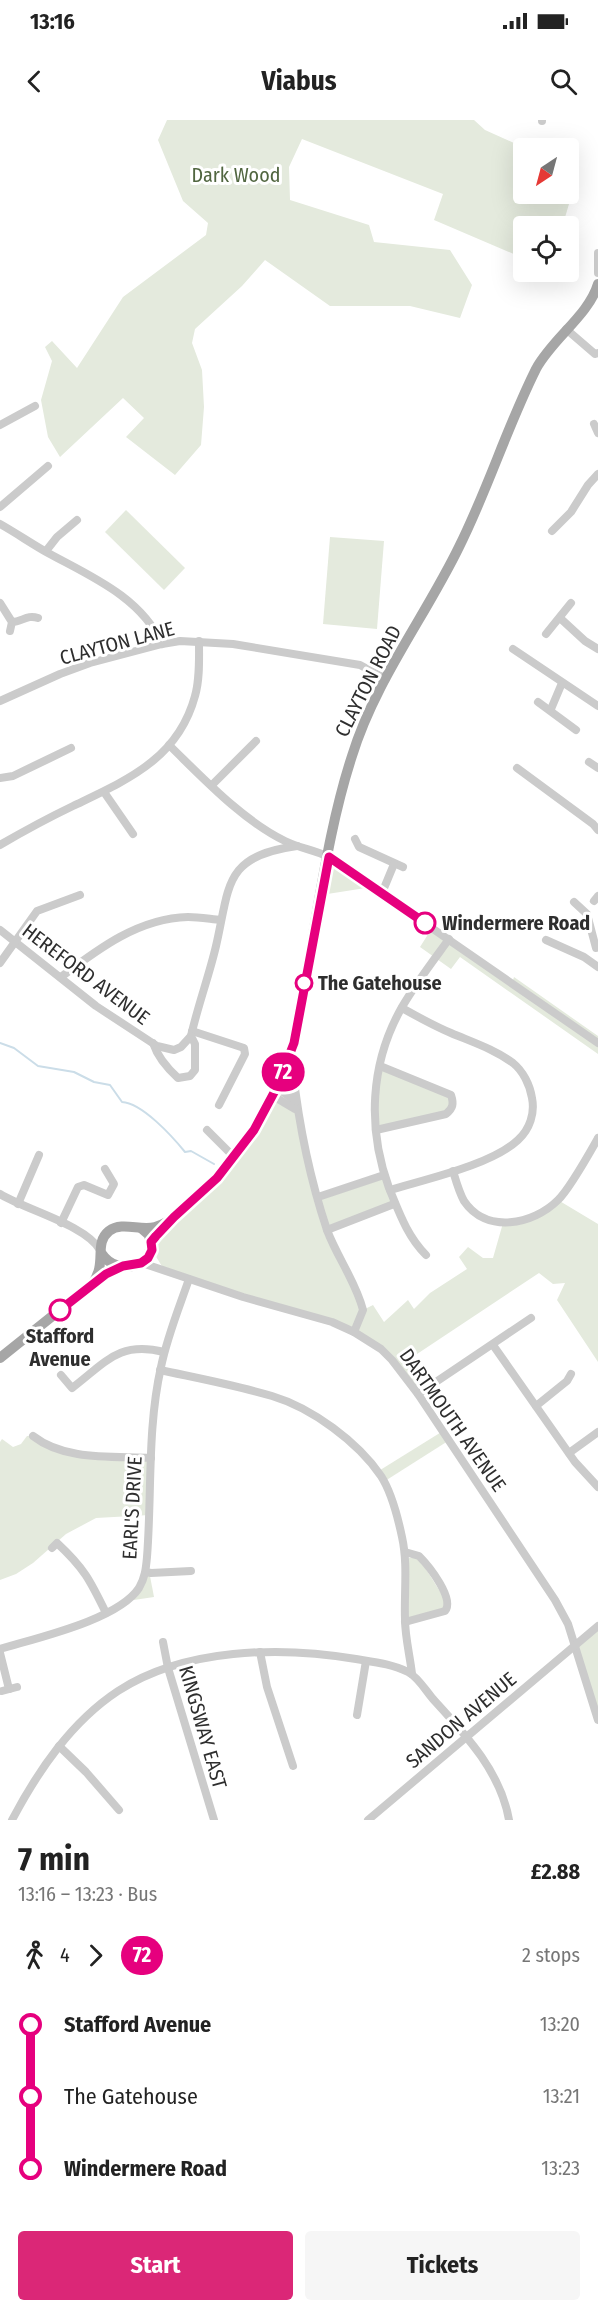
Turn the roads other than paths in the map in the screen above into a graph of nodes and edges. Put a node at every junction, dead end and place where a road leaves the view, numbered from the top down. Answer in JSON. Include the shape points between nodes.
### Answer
{"nodes":[{"id":1,"x":598,"y":253,"type":"edge"},
{"id":2,"x":598,"y":273,"type":"edge"},
{"id":3,"x":598,"y":284,"type":"edge"},
{"id":4,"x":593,"y":302,"type":"edge"},
{"id":5,"x":566,"y":328,"type":"junction"},
{"id":6,"x":598,"y":354,"type":"edge"},
{"id":7,"x":35,"y":406,"type":"dead end"},
{"id":8,"x":1,"y":423,"type":"edge"},
{"id":9,"x":48,"y":467,"type":"dead end"},
{"id":10,"x":598,"y":474,"type":"edge"},
{"id":11,"x":0,"y":507,"type":"edge"},
{"id":12,"x":78,"y":520,"type":"dead end"},
{"id":13,"x":0,"y":524,"type":"edge"},
{"id":14,"x":552,"y":531,"type":"dead end"},
{"id":15,"x":46,"y":551,"type":"junction"},
{"id":16,"x":0,"y":603,"type":"edge"},
{"id":17,"x":571,"y":603,"type":"dead end"},
{"id":18,"x":38,"y":618,"type":"dead end"},
{"id":19,"x":560,"y":618,"type":"junction"},
{"id":20,"x":546,"y":634,"type":"dead end"},
{"id":21,"x":199,"y":641,"type":"junction"},
{"id":22,"x":162,"y":644,"type":"junction"},
{"id":23,"x":513,"y":649,"type":"dead end"},
{"id":24,"x":598,"y":649,"type":"edge"},
{"id":25,"x":386,"y":679,"type":"junction"},
{"id":26,"x":562,"y":683,"type":"junction"},
{"id":27,"x":0,"y":701,"type":"edge"},
{"id":28,"x":538,"y":702,"type":"dead end"},
{"id":29,"x":598,"y":706,"type":"edge"},
{"id":30,"x":550,"y":709,"type":"junction"},
{"id":31,"x":576,"y":730,"type":"dead end"},
{"id":32,"x":256,"y":741,"type":"dead end"},
{"id":33,"x":169,"y":745,"type":"junction"},
{"id":34,"x":71,"y":748,"type":"dead end"},
{"id":35,"x":589,"y":762,"type":"dead end"},
{"id":36,"x":517,"y":768,"type":"dead end"},
{"id":37,"x":598,"y":768,"type":"edge"},
{"id":38,"x":0,"y":778,"type":"edge"},
{"id":39,"x":212,"y":785,"type":"junction"},
{"id":40,"x":104,"y":792,"type":"junction"},
{"id":41,"x":598,"y":830,"type":"edge"},
{"id":42,"x":133,"y":834,"type":"dead end"},
{"id":43,"x":276,"y":836,"type":"junction"},
{"id":44,"x":355,"y":839,"type":"dead end"},
{"id":45,"x":0,"y":845,"type":"edge"},
{"id":46,"x":298,"y":846,"type":"junction"},
{"id":47,"x":273,"y":849,"type":"junction"},
{"id":48,"x":329,"y":857,"type":"junction"},
{"id":49,"x":382,"y":893,"type":"junction"},
{"id":50,"x":80,"y":895,"type":"dead end"},
{"id":51,"x":574,"y":902,"type":"dead end"},
{"id":52,"x":221,"y":920,"type":"junction"},
{"id":53,"x":0,"y":930,"type":"edge"},
{"id":54,"x":449,"y":939,"type":"junction"},
{"id":55,"x":546,"y":940,"type":"dead end"},
{"id":56,"x":16,"y":941,"type":"junction"},
{"id":57,"x":597,"y":948,"type":"edge"},
{"id":58,"x":584,"y":957,"type":"junction"},
{"id":59,"x":0,"y":963,"type":"edge"},
{"id":60,"x":598,"y":967,"type":"edge"},
{"id":61,"x":61,"y":977,"type":"junction"},
{"id":62,"x":402,"y":1008,"type":"junction"},
{"id":63,"x":192,"y":1033,"type":"junction"},
{"id":64,"x":153,"y":1043,"type":"junction"},
{"id":65,"x":598,"y":1043,"type":"edge"},
{"id":66,"x":380,"y":1066,"type":"junction"},
{"id":67,"x":293,"y":1072,"type":"dead end"},
{"id":68,"x":275,"y":1092,"type":"junction"},
{"id":69,"x":219,"y":1105,"type":"dead end"},
{"id":70,"x":298,"y":1111,"type":"junction"},
{"id":71,"x":207,"y":1130,"type":"dead end"},
{"id":72,"x":376,"y":1130,"type":"junction"},
{"id":73,"x":598,"y":1138,"type":"edge"},
{"id":74,"x":39,"y":1155,"type":"dead end"},
{"id":75,"x":234,"y":1157,"type":"junction"},
{"id":76,"x":105,"y":1169,"type":"dead end"},
{"id":77,"x":453,"y":1171,"type":"junction"},
{"id":78,"x":384,"y":1175,"type":"junction"},
{"id":79,"x":390,"y":1190,"type":"junction"},
{"id":80,"x":0,"y":1194,"type":"edge"},
{"id":81,"x":318,"y":1197,"type":"junction"},
{"id":82,"x":18,"y":1204,"type":"junction"},
{"id":83,"x":394,"y":1204,"type":"junction"},
{"id":84,"x":174,"y":1217,"type":"junction"},
{"id":85,"x":61,"y":1223,"type":"junction"},
{"id":86,"x":141,"y":1228,"type":"junction"},
{"id":87,"x":327,"y":1230,"type":"junction"},
{"id":88,"x":82,"y":1232,"type":"junction"},
{"id":89,"x":109,"y":1232,"type":"junction"},
{"id":90,"x":151,"y":1246,"type":"junction"},
{"id":91,"x":101,"y":1252,"type":"junction"},
{"id":92,"x":426,"y":1255,"type":"dead end"},
{"id":93,"x":141,"y":1263,"type":"junction"},
{"id":94,"x":123,"y":1266,"type":"junction"},
{"id":95,"x":163,"y":1268,"type":"junction"},
{"id":96,"x":189,"y":1279,"type":"junction"},
{"id":97,"x":92,"y":1284,"type":"junction"},
{"id":98,"x":531,"y":1318,"type":"dead end"},
{"id":99,"x":354,"y":1332,"type":"junction"},
{"id":100,"x":493,"y":1345,"type":"junction"},
{"id":101,"x":164,"y":1352,"type":"junction"},
{"id":102,"x":0,"y":1358,"type":"edge"},
{"id":103,"x":160,"y":1370,"type":"junction"},
{"id":104,"x":571,"y":1374,"type":"dead end"},
{"id":105,"x":61,"y":1375,"type":"dead end"},
{"id":106,"x":418,"y":1394,"type":"junction"},
{"id":107,"x":536,"y":1406,"type":"junction"},
{"id":108,"x":598,"y":1432,"type":"edge"},
{"id":109,"x":33,"y":1436,"type":"dead end"},
{"id":110,"x":569,"y":1453,"type":"junction"},
{"id":111,"x":151,"y":1458,"type":"junction"},
{"id":112,"x":598,"y":1487,"type":"edge"},
{"id":113,"x":52,"y":1548,"type":"dead end"},
{"id":114,"x":405,"y":1552,"type":"junction"},
{"id":115,"x":191,"y":1571,"type":"dead end"},
{"id":116,"x":146,"y":1572,"type":"junction"},
{"id":117,"x":106,"y":1613,"type":"junction"},
{"id":118,"x":405,"y":1622,"type":"junction"},
{"id":119,"x":598,"y":1626,"type":"edge"},
{"id":120,"x":163,"y":1642,"type":"dead end"},
{"id":121,"x":576,"y":1646,"type":"junction"},
{"id":122,"x":0,"y":1651,"type":"edge"},
{"id":123,"x":260,"y":1652,"type":"junction"},
{"id":124,"x":366,"y":1660,"type":"junction"},
{"id":125,"x":168,"y":1668,"type":"junction"},
{"id":126,"x":412,"y":1674,"type":"junction"},
{"id":127,"x":9,"y":1689,"type":"dead end"},
{"id":128,"x":596,"y":1706,"type":"edge"},
{"id":129,"x":357,"y":1715,"type":"dead end"},
{"id":130,"x":598,"y":1720,"type":"edge"},
{"id":131,"x":465,"y":1737,"type":"junction"},
{"id":132,"x":59,"y":1746,"type":"junction"},
{"id":133,"x":293,"y":1766,"type":"dead end"},
{"id":134,"x":119,"y":1810,"type":"dead end"},
{"id":135,"x":12,"y":1820,"type":"edge"},
{"id":136,"x":214,"y":1820,"type":"edge"},
{"id":137,"x":368,"y":1820,"type":"edge"},
{"id":138,"x":509,"y":1820,"type":"edge"}],
"edges":[{"from":1,"to":2,"type":"street"},
{"from":3,"to":4,"type":"main road","name":"CLAYTON ROAD"},
{"from":4,"to":5,"type":"main road","name":"CLAYTON ROAD"},
{"from":5,"to":6,"type":"street"},
{"from":5,"to":25,"type":"main road","name":"CLAYTON ROAD","via":[[538,367],[461,544]]},
{"from":7,"to":8,"type":"street"},
{"from":9,"to":11,"type":"street"},
{"from":10,"to":14,"type":"street"},
{"from":12,"to":15,"type":"street"},
{"from":13,"to":15,"type":"street"},
{"from":15,"to":22,"type":"street","via":[[130,603],[155,629]]},
{"from":16,"to":18,"type":"street","via":[[11,626],[30,612]]},
{"from":17,"to":19,"type":"street"},
{"from":19,"to":20,"type":"street"},
{"from":19,"to":24,"type":"street"},
{"from":21,"to":22,"type":"street","name":"CLAYTON LANE"},
{"from":21,"to":25,"type":"street","name":"CLAYTON LANE","via":[[360,665]]},
{"from":21,"to":33,"type":"street","via":[[195,695],[183,726]]},
{"from":22,"to":27,"type":"street","name":"CLAYTON LANE","via":[[60,674]]},
{"from":23,"to":26,"type":"street"},
{"from":25,"to":48,"type":"main road","name":"CLAYTON ROAD","via":[[352,753]]},
{"from":26,"to":29,"type":"street"},
{"from":26,"to":30,"type":"street"},
{"from":28,"to":30,"type":"street"},
{"from":30,"to":31,"type":"street"},
{"from":32,"to":39,"type":"street"},
{"from":33,"to":39,"type":"street"},
{"from":33,"to":40,"type":"street","via":[[144,770]]},
{"from":34,"to":38,"type":"street"},
{"from":35,"to":37,"type":"street"},
{"from":36,"to":41,"type":"street"},
{"from":39,"to":43,"type":"street"},
{"from":40,"to":42,"type":"street"},
{"from":40,"to":45,"type":"street"},
{"from":43,"to":46,"type":"street"},
{"from":43,"to":47,"type":"street"},
{"from":44,"to":49,"type":"street","via":[[359,847],[398,865]]},
{"from":46,"to":47,"type":"street","name":"HEREFORD AVENUE"},
{"from":46,"to":48,"type":"street"},
{"from":47,"to":52,"type":"street","name":"HEREFORD AVENUE","via":[[236,874],[227,891]]},
{"from":48,"to":49,"type":"street"},
{"from":48,"to":68,"type":"main road","name":"CLAYTON ROAD","via":[[294,1043]]},
{"from":49,"to":54,"type":"street"},
{"from":50,"to":56,"type":"street","via":[[37,911]]},
{"from":51,"to":57,"type":"street","via":[[587,914]]},
{"from":52,"to":61,"type":"street","via":[[189,917],[150,924],[110,943]]},
{"from":52,"to":63,"type":"street","name":"HEREFORD AVENUE"},
{"from":53,"to":56,"type":"street","name":"HEREFORD AVENUE"},
{"from":54,"to":62,"type":"street"},
{"from":54,"to":65,"type":"street"},
{"from":55,"to":58,"type":"street"},
{"from":56,"to":59,"type":"street"},
{"from":56,"to":61,"type":"street","name":"HEREFORD AVENUE"},
{"from":57,"to":58,"type":"street"},
{"from":58,"to":60,"type":"street"},
{"from":61,"to":64,"type":"street","name":"HEREFORD AVENUE","via":[[96,1006]]},
{"from":62,"to":66,"type":"street"},
{"from":62,"to":77,"type":"street","via":[[499,1053],[515,1065],[531,1090],[532,1118],[519,1139]]},
{"from":63,"to":64,"type":"street","name":"HEREFORD AVENUE","via":[[174,1050]]},
{"from":63,"to":64,"type":"street","name":"HEREFORD AVENUE","via":[[195,1070],[185,1078],[178,1078],[169,1070]]},
{"from":63,"to":69,"type":"street","via":[[244,1048],[245,1054]]},
{"from":66,"to":72,"type":"street","via":[[374,1095]]},
{"from":66,"to":72,"type":"street","via":[[451,1095],[454,1103],[452,1110],[440,1116]]},
{"from":67,"to":70,"type":"street"},
{"from":68,"to":70,"type":"street","via":[[291,1098]]},
{"from":68,"to":75,"type":"main road","name":"CLAYTON ROAD"},
{"from":70,"to":81,"type":"street"},
{"from":71,"to":75,"type":"street"},
{"from":72,"to":78,"type":"street"},
{"from":73,"to":77,"type":"street","via":[[558,1200],[515,1222],[496,1223],[472,1210]]},
{"from":74,"to":82,"type":"street"},
{"from":75,"to":84,"type":"main road","name":"CLAYTON ROAD"},
{"from":76,"to":85,"type":"street","via":[[114,1184],[108,1195],[84,1185],[78,1187]]},
{"from":77,"to":79,"type":"street"},
{"from":78,"to":79,"type":"street"},
{"from":78,"to":81,"type":"street"},
{"from":79,"to":83,"type":"street"},
{"from":80,"to":82,"type":"street"},
{"from":81,"to":87,"type":"street"},
{"from":82,"to":85,"type":"street"},
{"from":83,"to":87,"type":"street"},
{"from":83,"to":92,"type":"street"},
{"from":84,"to":86,"type":"main road","name":"CLAYTON ROAD","via":[[158,1226]]},
{"from":84,"to":90,"type":"main road","name":"CLAYTON ROAD"},
{"from":85,"to":88,"type":"street"},
{"from":86,"to":89,"type":"main road","via":[[128,1226]]},
{"from":86,"to":90,"type":"main road","via":[[149,1235]]},
{"from":87,"to":99,"type":"street","via":[[361,1302],[363,1315]]},
{"from":88,"to":89,"type":"street"},
{"from":88,"to":91,"type":"street"},
{"from":89,"to":91,"type":"main road","via":[[102,1240]]},
{"from":90,"to":93,"type":"main road","via":[[148,1258]]},
{"from":90,"to":95,"type":"street"},
{"from":91,"to":94,"type":"main road","via":[[110,1263]]},
{"from":91,"to":97,"type":"main road","via":[[99,1276]]},
{"from":93,"to":94,"type":"main road"},
{"from":93,"to":95,"type":"street","name":"DARTMOUTH AVENUE"},
{"from":94,"to":97,"type":"main road"},
{"from":95,"to":96,"type":"street","name":"DARTMOUTH AVENUE"},
{"from":96,"to":99,"type":"street","name":"DARTMOUTH AVENUE"},
{"from":96,"to":101,"type":"street","name":"EARL'S DRIVE"},
{"from":97,"to":102,"type":"main road"},
{"from":98,"to":100,"type":"street"},
{"from":99,"to":106,"type":"street","name":"DARTMOUTH AVENUE","via":[[386,1353]]},
{"from":100,"to":106,"type":"street"},
{"from":100,"to":107,"type":"street"},
{"from":101,"to":103,"type":"street","name":"EARL'S DRIVE"},
{"from":101,"to":105,"type":"street","via":[[127,1349],[74,1391]]},
{"from":103,"to":111,"type":"street","name":"EARL'S DRIVE"},
{"from":103,"to":114,"type":"street","via":[[272,1396],[314,1415],[338,1432],[381,1477]]},
{"from":104,"to":107,"type":"street"},
{"from":106,"to":121,"type":"street","name":"DARTMOUTH AVENUE","via":[[555,1600]]},
{"from":107,"to":110,"type":"street"},
{"from":108,"to":110,"type":"street"},
{"from":109,"to":111,"type":"street","via":[[68,1453]]},
{"from":110,"to":112,"type":"street"},
{"from":111,"to":116,"type":"street","name":"EARL'S DRIVE"},
{"from":113,"to":117,"type":"street","via":[[57,1543],[89,1576]]},
{"from":114,"to":118,"type":"street"},
{"from":114,"to":118,"type":"street","via":[[419,1556],[448,1598],[445,1611]]},
{"from":115,"to":116,"type":"street"},
{"from":116,"to":117,"type":"street","name":"EARL'S DRIVE","via":[[138,1589]]},
{"from":117,"to":122,"type":"street","name":"EARL'S DRIVE"},
{"from":118,"to":126,"type":"street"},
{"from":119,"to":121,"type":"street","name":"SANDON AVENUE"},
{"from":120,"to":125,"type":"street","name":"KINGSWAY EAST"},
{"from":121,"to":128,"type":"street","name":"DARTMOUTH AVENUE"},
{"from":121,"to":131,"type":"street","name":"SANDON AVENUE"},
{"from":122,"to":127,"type":"street"},
{"from":123,"to":124,"type":"street","via":[[311,1652]]},
{"from":123,"to":125,"type":"street","via":[[215,1656]]},
{"from":123,"to":133,"type":"street","via":[[267,1687]]},
{"from":124,"to":126,"type":"street"},
{"from":124,"to":129,"type":"street"},
{"from":125,"to":132,"type":"street","via":[[118,1691]]},
{"from":125,"to":136,"type":"street","name":"KINGSWAY EAST"},
{"from":126,"to":131,"type":"street"},
{"from":128,"to":130,"type":"street","name":"DARTMOUTH AVENUE"},
{"from":131,"to":137,"type":"street","name":"SANDON AVENUE"},
{"from":131,"to":138,"type":"street","via":[[492,1772]]},
{"from":132,"to":134,"type":"street"},
{"from":132,"to":135,"type":"street"}]}
